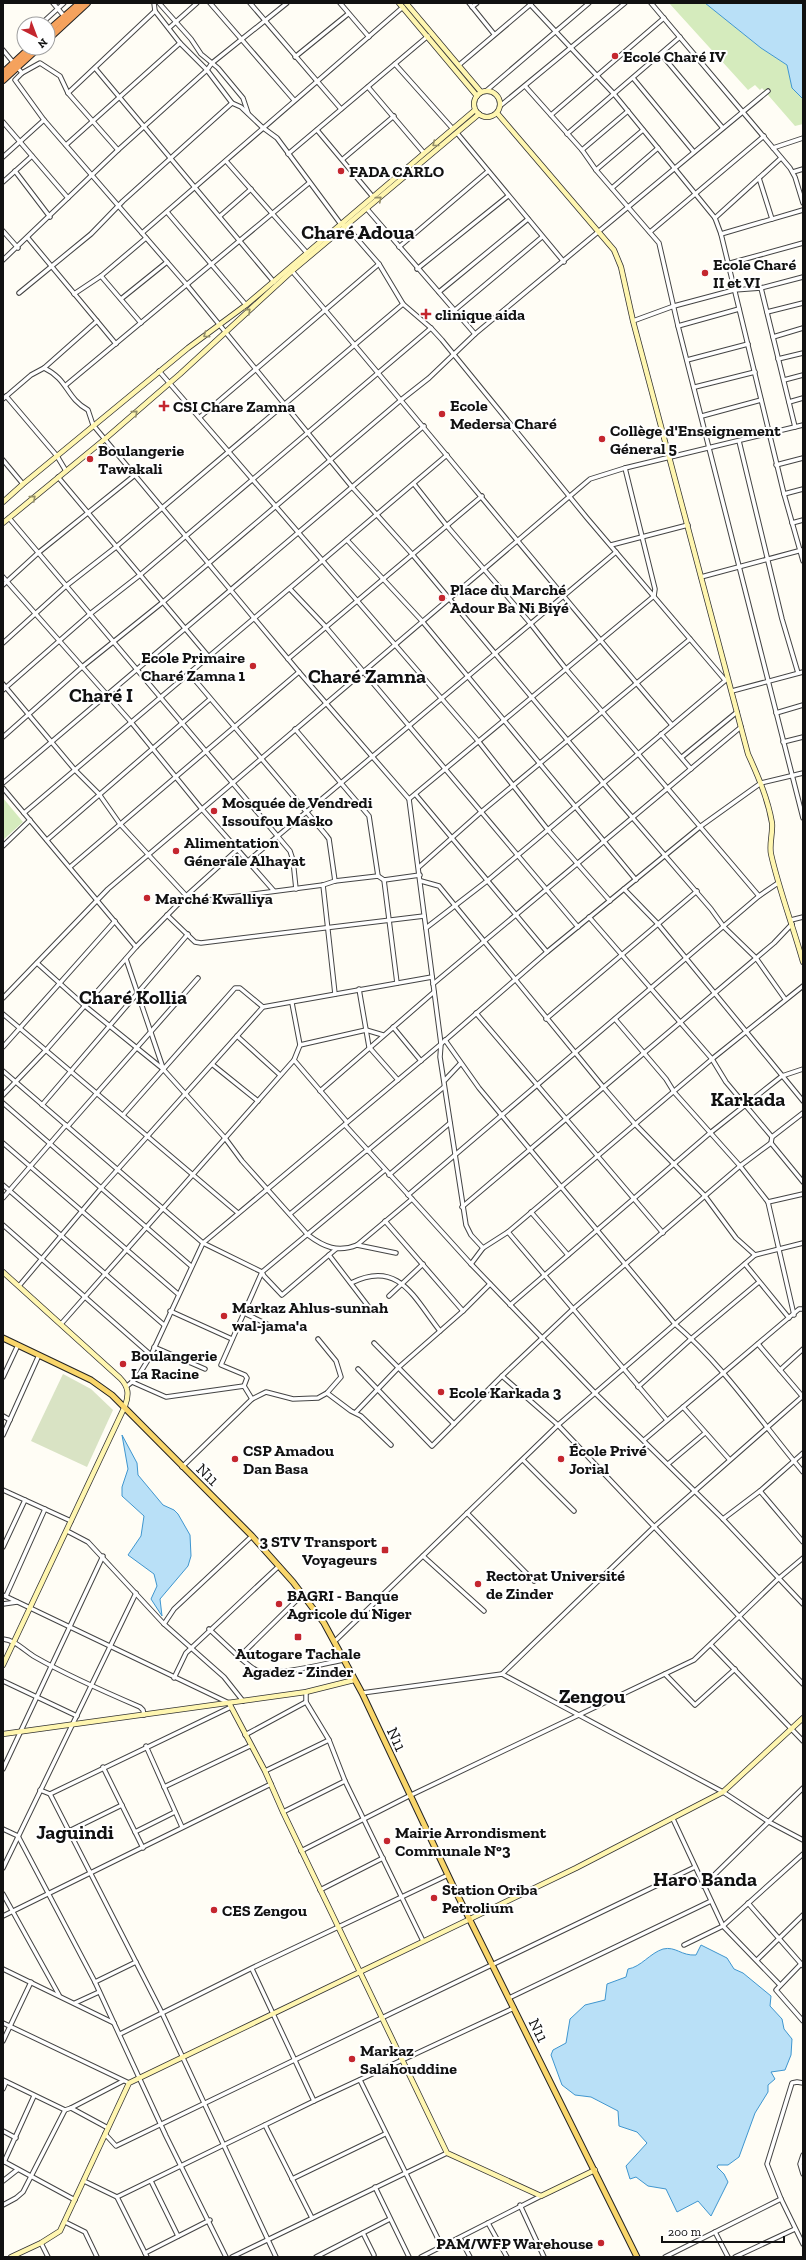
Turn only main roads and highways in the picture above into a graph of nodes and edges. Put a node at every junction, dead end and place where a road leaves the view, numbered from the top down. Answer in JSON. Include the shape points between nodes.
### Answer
{"nodes":[{"id":1,"x":80,"y":3,"type":"edge"},
{"id":2,"x":87,"y":3,"type":"edge"},
{"id":3,"x":56,"y":24,"type":"edge"},
{"id":4,"x":56,"y":32,"type":"edge"},
{"id":5,"x":23,"y":56,"type":"edge"},
{"id":6,"x":27,"y":56,"type":"edge"},
{"id":7,"x":15,"y":65,"type":"junction"},
{"id":8,"x":3,"y":73,"type":"edge"},
{"id":9,"x":3,"y":80,"type":"edge"},
{"id":10,"x":3,"y":1338,"type":"edge"},
{"id":11,"x":637,"y":2257,"type":"edge"}],
"edges":[{"from":1,"to":3,"type":"highway"},
{"from":2,"to":4,"type":"highway"},
{"from":5,"to":7,"type":"highway"},
{"from":6,"to":7,"type":"highway"},
{"from":7,"to":8,"type":"highway"},
{"from":7,"to":9,"type":"highway"},
{"from":10,"to":11,"type":"main road","name":"N11","via":[[91,1380],[125,1406],[252,1536],[317,1613],[362,1693],[469,1920]]}]}
